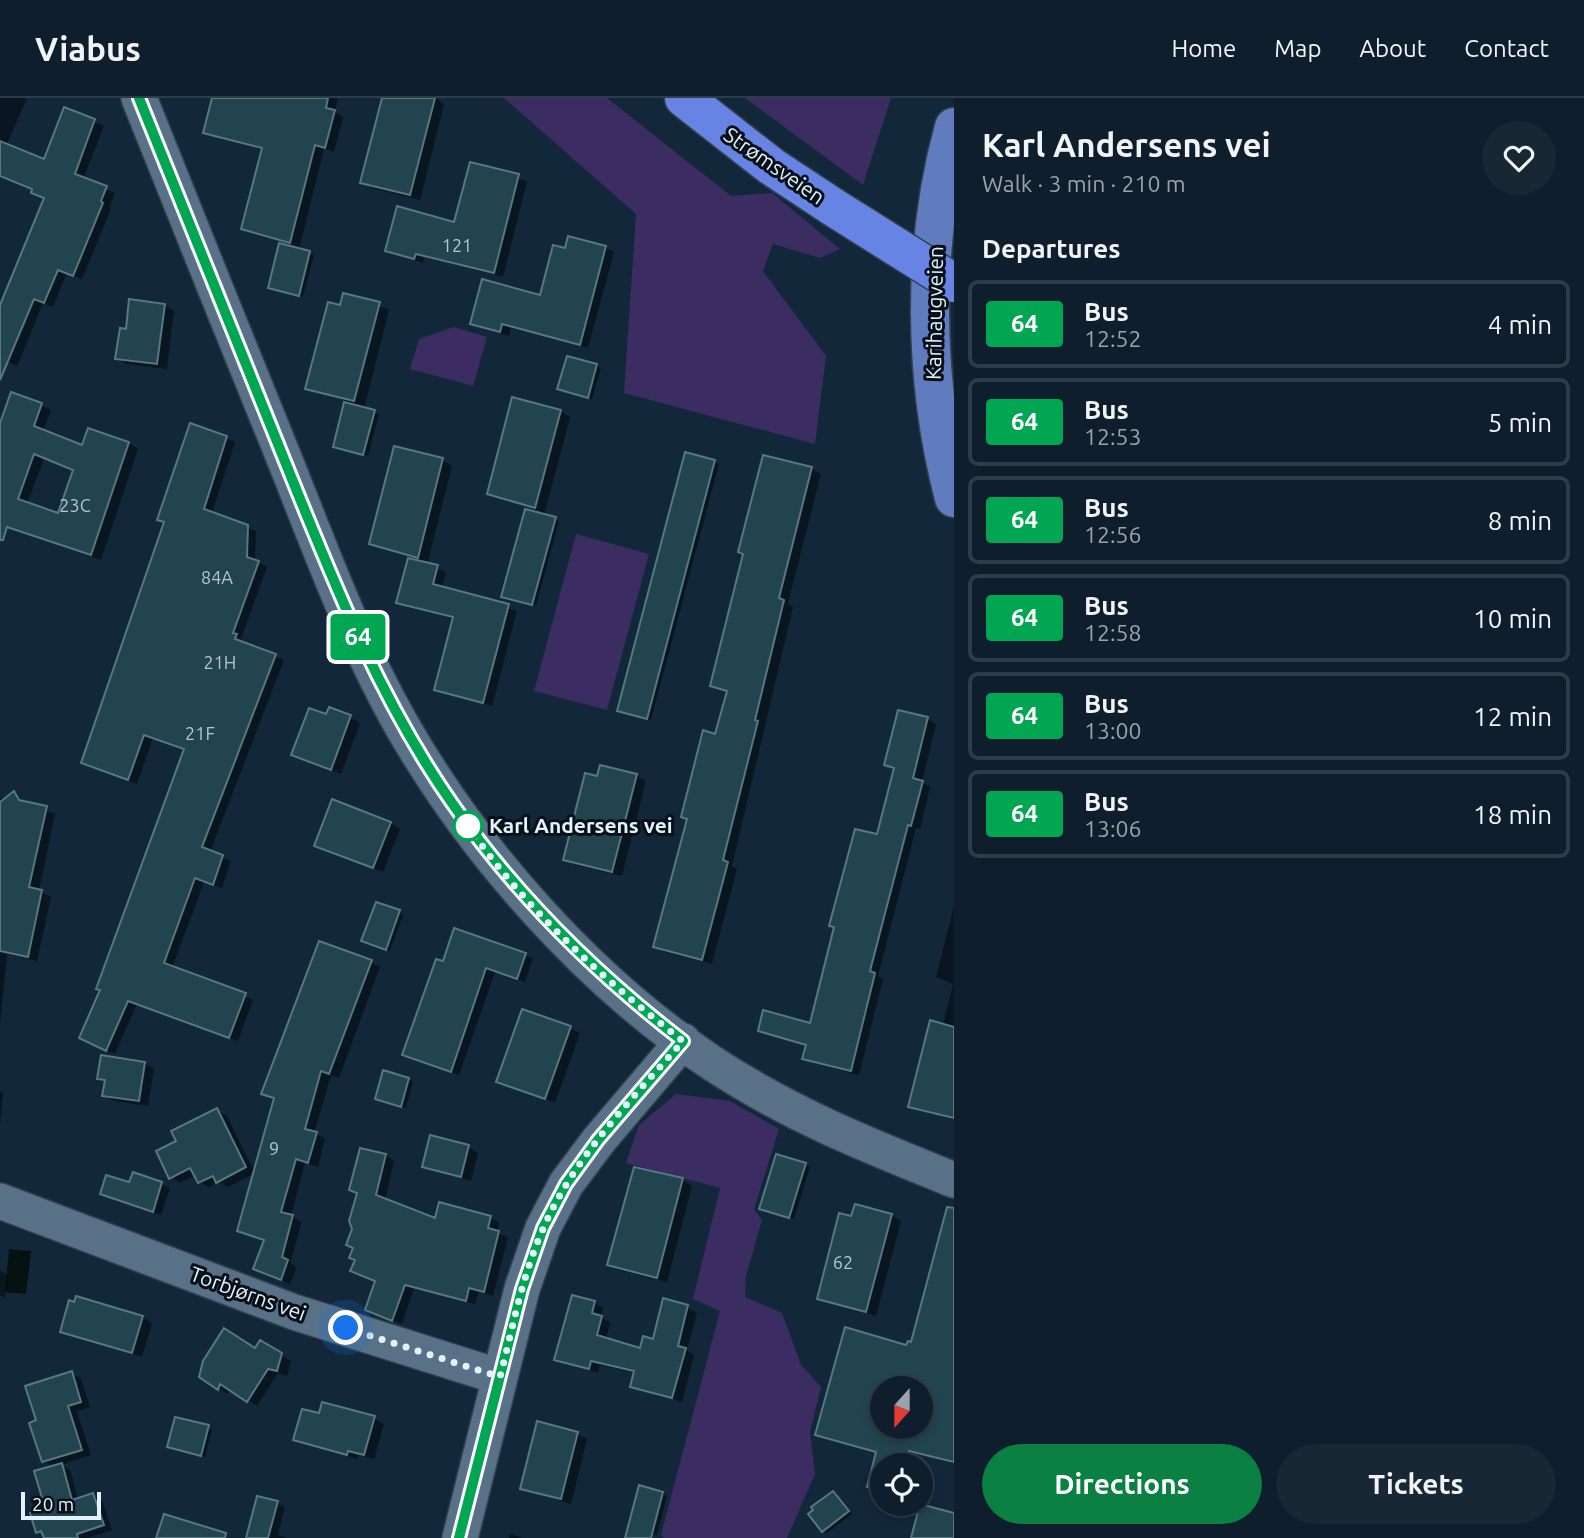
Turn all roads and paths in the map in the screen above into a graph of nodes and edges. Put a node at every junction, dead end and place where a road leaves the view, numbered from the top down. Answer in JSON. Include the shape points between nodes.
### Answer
{"nodes":[{"id":1,"x":139,"y":98,"type":"edge"},
{"id":2,"x":684,"y":98,"type":"edge"},
{"id":3,"x":954,"y":127,"type":"edge"},
{"id":4,"x":954,"y":283,"type":"edge"},
{"id":5,"x":954,"y":498,"type":"edge"},
{"id":6,"x":683,"y":1041,"type":"junction"},
{"id":7,"x":954,"y":1180,"type":"edge"},
{"id":8,"x":0,"y":1201,"type":"edge"},
{"id":9,"x":500,"y":1377,"type":"junction"},
{"id":10,"x":460,"y":1538,"type":"edge"}],
"edges":[{"from":1,"to":6,"type":"street","via":[[335,586],[402,725],[472,831],[525,897],[607,978]]},
{"from":2,"to":4,"type":"highway","name":"Strømsveien","bridge":true,"via":[[771,166]]},
{"from":3,"to":5,"type":"main road","name":"Karihaugveien","via":[[941,194],[931,307],[934,392]]},
{"from":6,"to":7,"type":"street","via":[[809,1120]]},
{"from":6,"to":9,"type":"street","via":[[617,1116],[559,1196],[532,1256]]},
{"from":8,"to":9,"type":"street","name":"Torbjørns vei","via":[[294,1312]]},
{"from":9,"to":10,"type":"street"}]}
